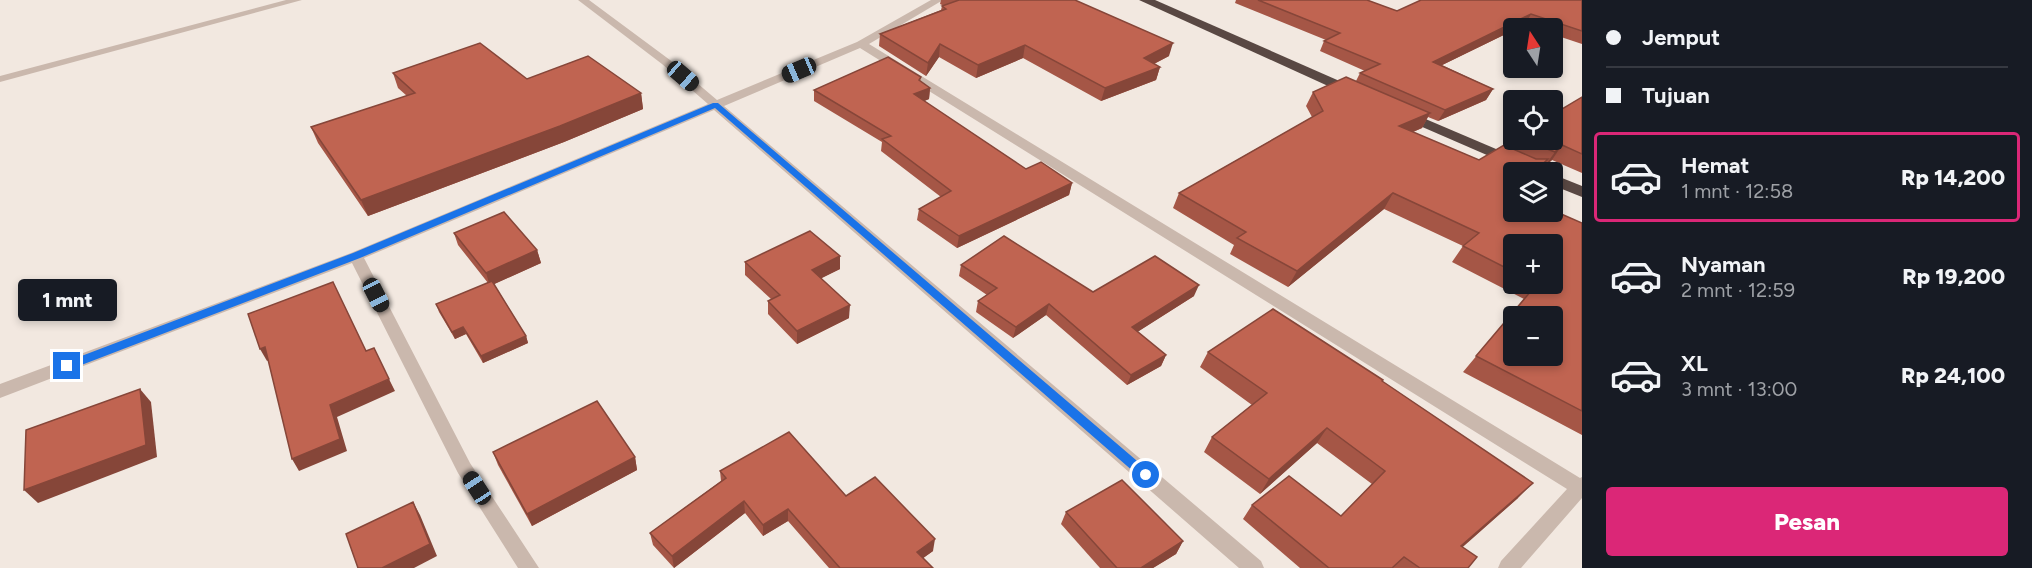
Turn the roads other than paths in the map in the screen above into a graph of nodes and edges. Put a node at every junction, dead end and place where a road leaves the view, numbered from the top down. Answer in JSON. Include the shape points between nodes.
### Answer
{"nodes":[{"id":1,"x":297,"y":0,"type":"edge"},
{"id":2,"x":583,"y":0,"type":"edge"},
{"id":3,"x":938,"y":0,"type":"edge"},
{"id":4,"x":1145,"y":0,"type":"edge"},
{"id":5,"x":861,"y":44,"type":"junction"},
{"id":6,"x":0,"y":79,"type":"edge"},
{"id":7,"x":1364,"y":97,"type":"edge"},
{"id":8,"x":716,"y":105,"type":"junction"},
{"id":9,"x":1385,"y":106,"type":"edge"},
{"id":10,"x":1515,"y":162,"type":"edge"},
{"id":11,"x":1563,"y":184,"type":"edge"},
{"id":12,"x":1582,"y":192,"type":"edge"},
{"id":13,"x":356,"y":256,"type":"junction"},
{"id":14,"x":0,"y":392,"type":"edge"},
{"id":15,"x":1581,"y":487,"type":"edge"},
{"id":16,"x":529,"y":568,"type":"edge"},
{"id":17,"x":1254,"y":568,"type":"edge"},
{"id":18,"x":1508,"y":568,"type":"edge"}],
"edges":[{"from":1,"to":6,"type":"street"},
{"from":2,"to":8,"type":"street"},
{"from":3,"to":5,"type":"street"},
{"from":4,"to":7,"type":"highway"},
{"from":5,"to":8,"type":"street"},
{"from":5,"to":15,"type":"street"},
{"from":8,"to":13,"type":"street"},
{"from":8,"to":17,"type":"street"},
{"from":9,"to":10,"type":"highway"},
{"from":11,"to":12,"type":"highway"},
{"from":13,"to":14,"type":"street"},
{"from":13,"to":16,"type":"street","via":[[464,468]]},
{"from":15,"to":18,"type":"street"}]}
